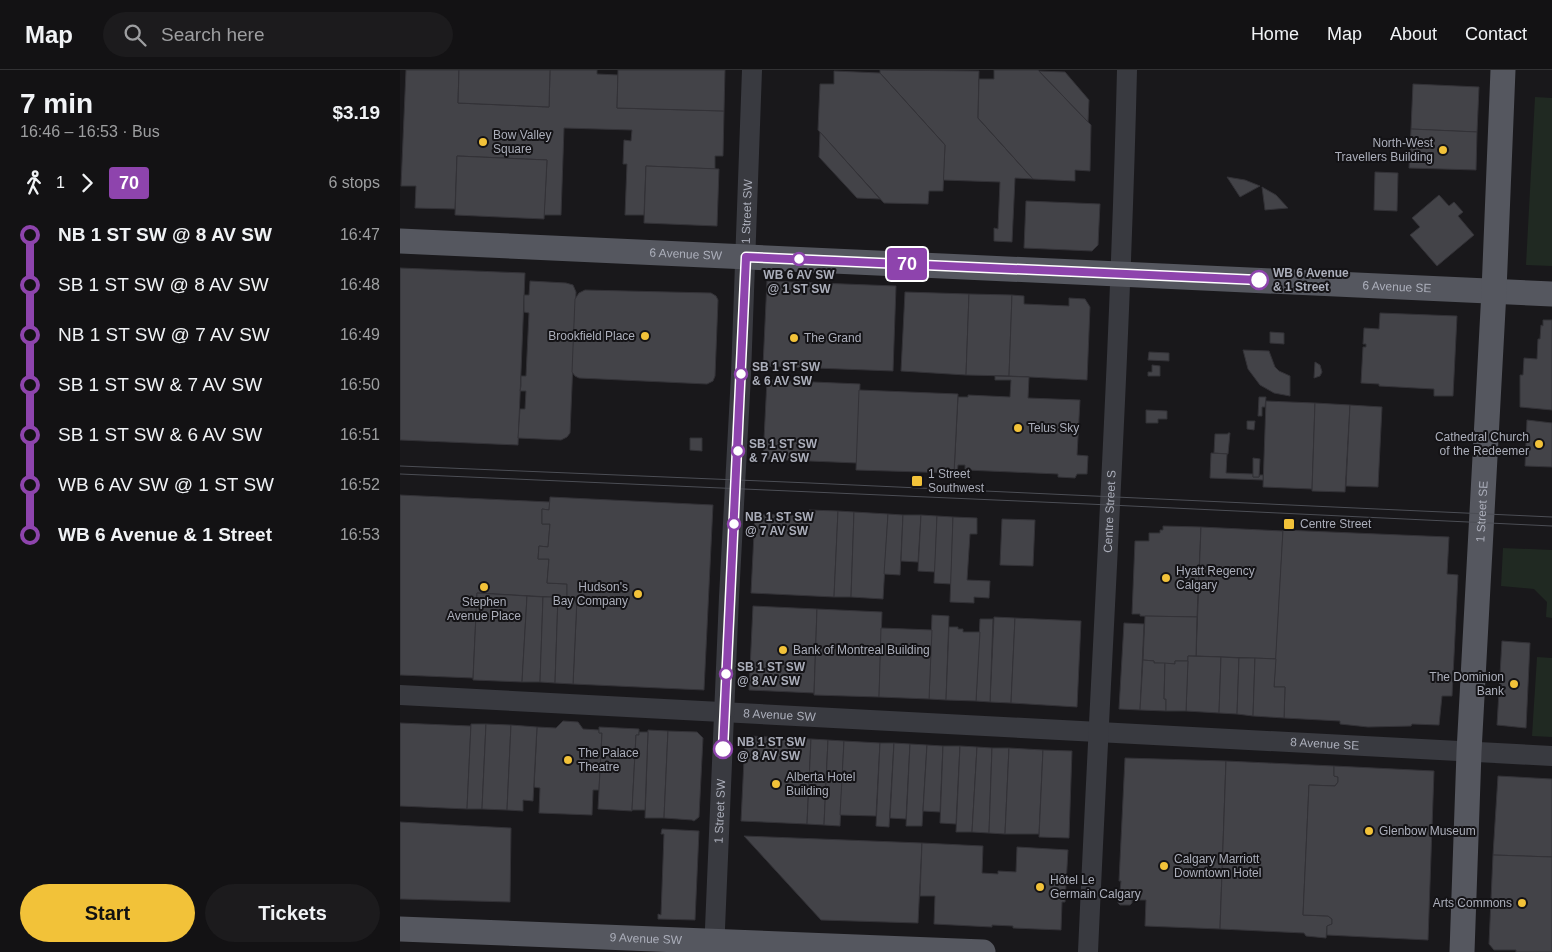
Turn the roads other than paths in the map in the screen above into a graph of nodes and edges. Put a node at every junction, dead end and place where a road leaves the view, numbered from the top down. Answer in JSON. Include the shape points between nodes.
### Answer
{"nodes":[{"id":1,"x":752,"y":70,"type":"edge"},
{"id":2,"x":1127,"y":70,"type":"edge"},
{"id":3,"x":1503,"y":70,"type":"edge"},
{"id":4,"x":400,"y":240,"type":"edge"},
{"id":5,"x":746,"y":257,"type":"junction"},
{"id":6,"x":1122,"y":274,"type":"junction"},
{"id":7,"x":1494,"y":291,"type":"junction"},
{"id":8,"x":1552,"y":294,"type":"edge"},
{"id":9,"x":400,"y":695,"type":"edge"},
{"id":10,"x":725,"y":712,"type":"junction"},
{"id":11,"x":1098,"y":732,"type":"junction"},
{"id":12,"x":1469,"y":752,"type":"junction"},
{"id":13,"x":1552,"y":756,"type":"edge"},
{"id":14,"x":400,"y":929,"type":"edge"},
{"id":15,"x":714,"y":947,"type":"edge"},
{"id":16,"x":983,"y":952,"type":"edge"},
{"id":17,"x":1088,"y":952,"type":"edge"},
{"id":18,"x":1462,"y":952,"type":"edge"}],
"edges":[{"from":1,"to":5,"type":"street","name":"1 Street SW"},
{"from":2,"to":6,"type":"street","name":"Centre Street S"},
{"from":3,"to":7,"type":"main road","name":"1 Street SE"},
{"from":4,"to":5,"type":"main road","name":"6 Avenue SW"},
{"from":5,"to":6,"type":"main road","name":"6 Avenue SW"},
{"from":5,"to":10,"type":"street","name":"1 Street SW"},
{"from":6,"to":7,"type":"main road","name":"6 Avenue SE"},
{"from":6,"to":11,"type":"street","name":"Centre Street S"},
{"from":7,"to":8,"type":"main road","name":"6 Avenue SE"},
{"from":7,"to":12,"type":"main road","name":"1 Street SE"},
{"from":9,"to":10,"type":"street","name":"8 Avenue SW"},
{"from":10,"to":11,"type":"street","name":"8 Avenue SW"},
{"from":10,"to":15,"type":"street","name":"1 Street SW"},
{"from":11,"to":12,"type":"street","name":"8 Avenue SE"},
{"from":11,"to":17,"type":"street","name":"Centre Street S"},
{"from":12,"to":13,"type":"street","name":"8 Avenue SE"},
{"from":12,"to":18,"type":"main road","name":"1 Street SE"},
{"from":14,"to":15,"type":"main road","name":"9 Avenue SW"},
{"from":15,"to":16,"type":"main road","name":"9 Avenue SW"}]}
